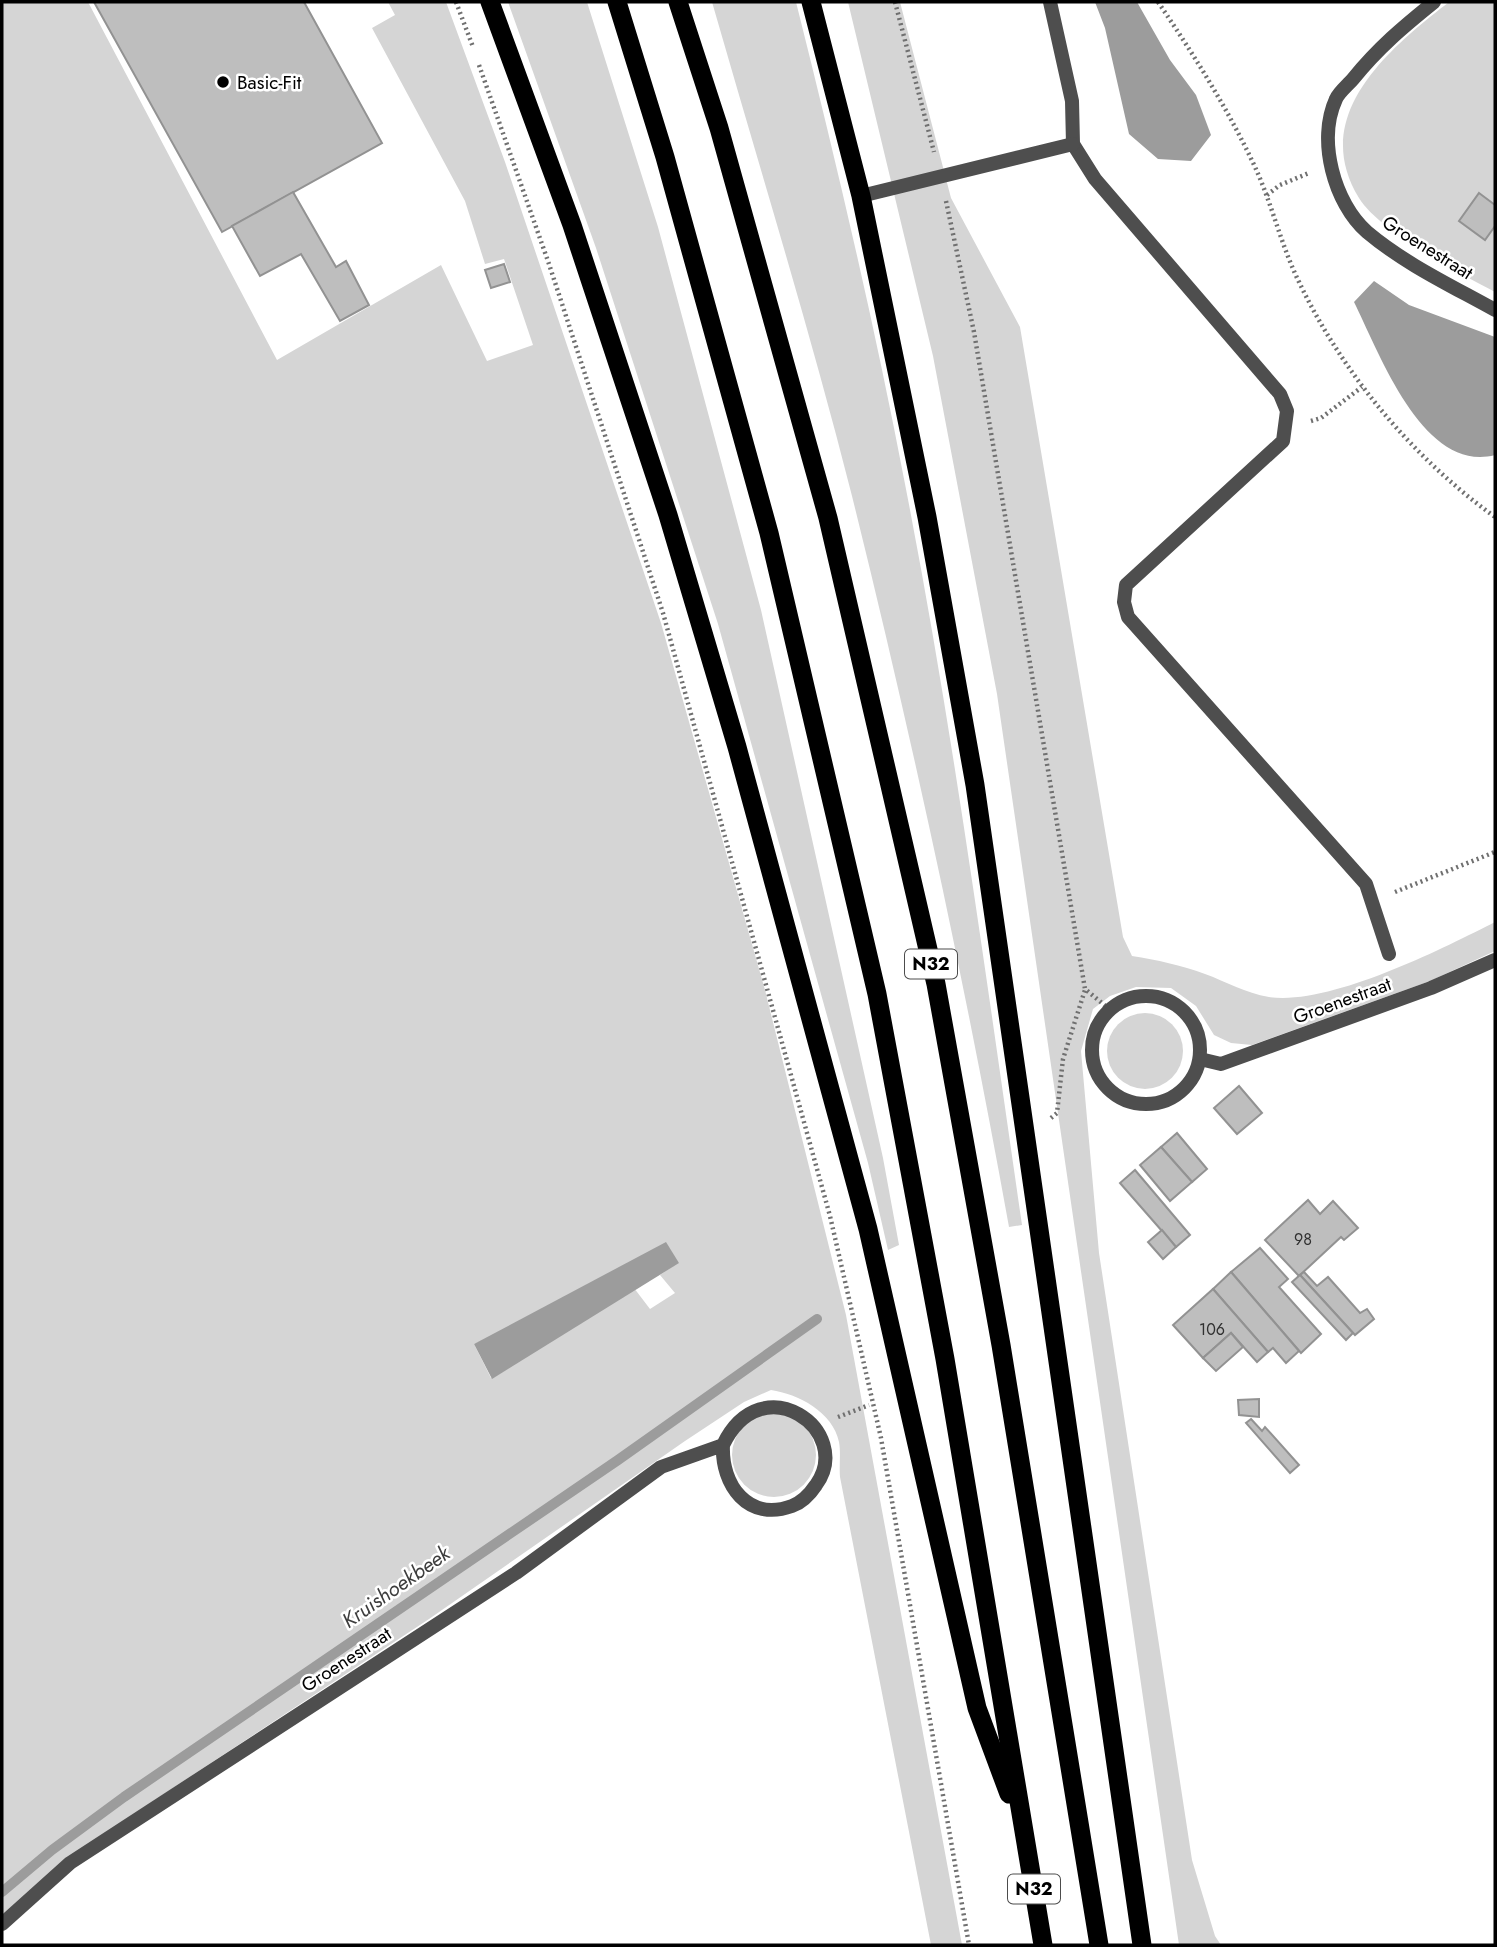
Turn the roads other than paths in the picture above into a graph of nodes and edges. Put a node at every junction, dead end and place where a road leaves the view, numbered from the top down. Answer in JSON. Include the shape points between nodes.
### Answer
{"nodes":[{"id":1,"x":489,"y":2,"type":"edge"},
{"id":2,"x":617,"y":2,"type":"edge"},
{"id":3,"x":678,"y":2,"type":"edge"},
{"id":4,"x":811,"y":2,"type":"edge"},
{"id":5,"x":1050,"y":2,"type":"edge"},
{"id":6,"x":1434,"y":2,"type":"edge"},
{"id":7,"x":1073,"y":144,"type":"junction"},
{"id":8,"x":861,"y":196,"type":"junction"},
{"id":9,"x":1495,"y":310,"type":"edge"},
{"id":10,"x":1389,"y":954,"type":"dead end"},
{"id":11,"x":1495,"y":960,"type":"edge"},
{"id":12,"x":1200,"y":1059,"type":"junction"},
{"id":13,"x":723,"y":1445,"type":"junction"},
{"id":14,"x":1024,"y":1833,"type":"junction"},
{"id":15,"x":2,"y":1924,"type":"edge"},
{"id":16,"x":1043,"y":1945,"type":"edge"},
{"id":17,"x":1099,"y":1945,"type":"edge"},
{"id":18,"x":1142,"y":1945,"type":"edge"}],
"edges":[{"from":1,"to":14,"type":"highway","via":[[577,238],[668,515],[737,747],[868,1229],[977,1708]]},
{"from":2,"to":14,"type":"highway","number":"N32","via":[[666,157],[769,533],[877,994],[945,1359]]},
{"from":3,"to":17,"type":"highway","number":"N32","via":[[719,128],[828,518],[936,984],[1001,1345]]},
{"from":4,"to":8,"type":"highway"},
{"from":5,"to":7,"type":"street","via":[[1072,101]]},
{"from":6,"to":9,"type":"street","name":"Groenestraat","via":[[1382,43],[1336,99],[1328,139],[1329,167],[1340,198],[1365,230],[1406,260]]},
{"from":7,"to":8,"type":"street"},
{"from":7,"to":10,"type":"street","via":[[1095,179],[1280,394],[1287,411],[1283,441],[1126,584],[1128,617],[1366,884]]},
{"from":8,"to":18,"type":"highway","via":[[927,517],[972,771]]},
{"from":11,"to":12,"type":"street","name":"Groenestraat","via":[[1221,1064]]},
{"from":12,"to":12,"type":"street","via":[[1193,1079],[1179,1094],[1160,1103],[1139,1104],[1119,1098],[1104,1085],[1093,1066],[1091,1046],[1097,1026],[1110,1009],[1133,997],[1160,997],[1184,1010],[1198,1032]]},
{"from":13,"to":13,"type":"street","via":[[722,1464],[728,1482],[756,1507],[793,1506],[809,1495],[823,1471],[823,1442],[814,1426],[782,1407],[745,1415],[731,1428]]},
{"from":13,"to":15,"type":"street","name":"Groenestraat","via":[[661,1467],[516,1573],[70,1863]]},
{"from":14,"to":16,"type":"highway","number":"N32"}]}
